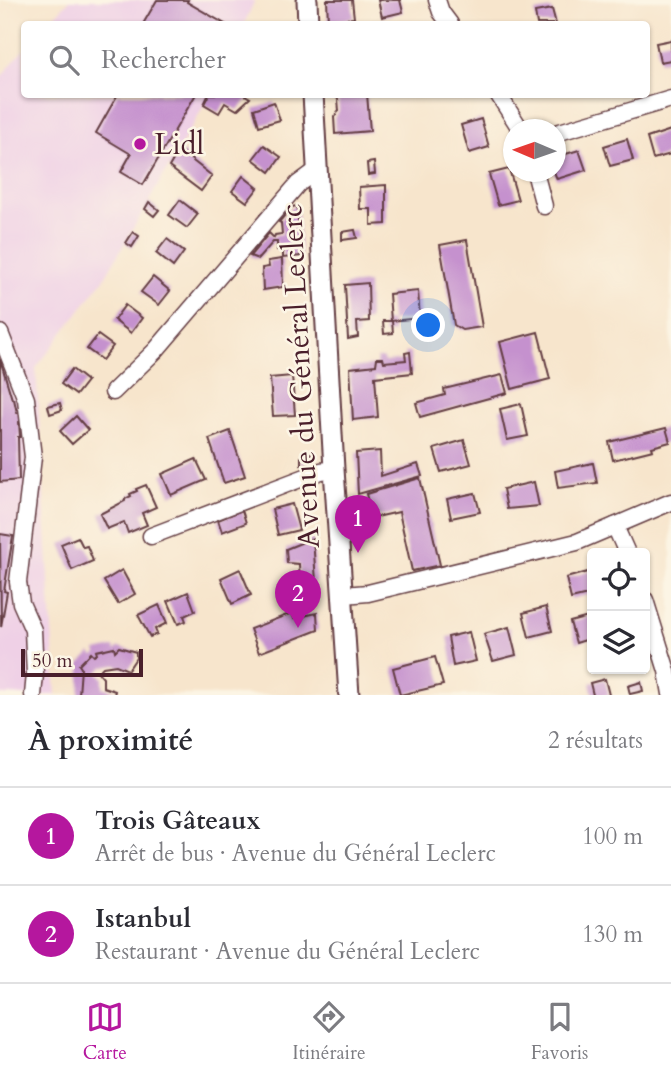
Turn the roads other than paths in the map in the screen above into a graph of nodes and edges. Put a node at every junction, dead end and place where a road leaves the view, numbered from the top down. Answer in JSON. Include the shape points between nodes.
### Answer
{"nodes":[{"id":1,"x":307,"y":0,"type":"edge"},
{"id":2,"x":437,"y":0,"type":"edge"},
{"id":3,"x":308,"y":21,"type":"edge"},
{"id":4,"x":448,"y":21,"type":"edge"},
{"id":5,"x":313,"y":98,"type":"edge"},
{"id":6,"x":501,"y":98,"type":"edge"},
{"id":7,"x":671,"y":100,"type":"edge"},
{"id":8,"x":515,"y":119,"type":"edge"},
{"id":9,"x":566,"y":130,"type":"edge"},
{"id":10,"x":317,"y":170,"type":"junction"},
{"id":11,"x":538,"y":182,"type":"edge"},
{"id":12,"x":544,"y":206,"type":"dead end"},
{"id":13,"x":0,"y":333,"type":"edge"},
{"id":14,"x":113,"y":392,"type":"dead end"},
{"id":15,"x":334,"y":469,"type":"junction"},
{"id":16,"x":671,"y":502,"type":"edge"},
{"id":17,"x":615,"y":526,"type":"junction"},
{"id":18,"x":151,"y":536,"type":"dead end"},
{"id":19,"x":625,"y":548,"type":"edge"},
{"id":20,"x":344,"y":595,"type":"junction"},
{"id":21,"x":648,"y":611,"type":"edge"},
{"id":22,"x":671,"y":694,"type":"edge"},
{"id":23,"x":33,"y":695,"type":"edge"},
{"id":24,"x":349,"y":695,"type":"edge"}],
"edges":[{"from":1,"to":3,"type":"main road"},
{"from":2,"to":4,"type":"street"},
{"from":5,"to":10,"type":"main road","name":"Avenue du Général Leclerc"},
{"from":6,"to":8,"type":"street"},
{"from":7,"to":9,"type":"street"},
{"from":10,"to":14,"type":"street","via":[[298,184],[156,350]]},
{"from":10,"to":15,"type":"main road","name":"Avenue du Général Leclerc"},
{"from":11,"to":12,"type":"street"},
{"from":13,"to":23,"type":"street","via":[[26,399],[33,457],[18,582],[33,630]]},
{"from":15,"to":18,"type":"street"},
{"from":15,"to":20,"type":"main road","name":"Avenue du Général Leclerc"},
{"from":16,"to":17,"type":"street"},
{"from":17,"to":19,"type":"street"},
{"from":17,"to":20,"type":"street","via":[[577,541]]},
{"from":20,"to":24,"type":"main road","name":"Avenue du Général Leclerc"},
{"from":21,"to":22,"type":"street"}]}
